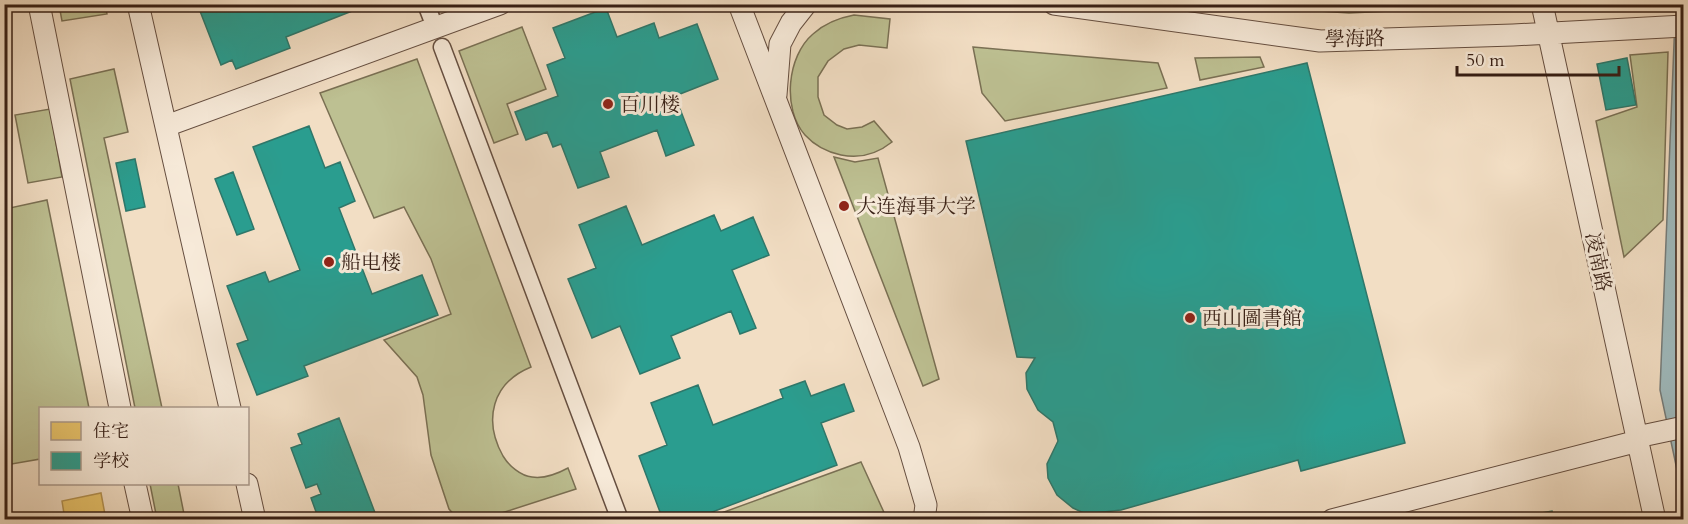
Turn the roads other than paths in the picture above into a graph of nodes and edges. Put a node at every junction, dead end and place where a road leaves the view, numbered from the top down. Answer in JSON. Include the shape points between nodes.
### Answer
{"nodes":[{"id":1,"x":39,"y":4,"type":"edge"},
{"id":2,"x":138,"y":4,"type":"edge"},
{"id":3,"x":500,"y":4,"type":"edge"},
{"id":4,"x":739,"y":4,"type":"edge"},
{"id":5,"x":806,"y":4,"type":"edge"},
{"id":6,"x":1054,"y":4,"type":"edge"},
{"id":7,"x":1542,"y":4,"type":"edge"},
{"id":8,"x":1683,"y":26,"type":"edge"},
{"id":9,"x":1548,"y":34,"type":"junction"},
{"id":10,"x":442,"y":47,"type":"dead end"},
{"id":11,"x":776,"y":102,"type":"junction"},
{"id":12,"x":166,"y":126,"type":"junction"},
{"id":13,"x":120,"y":407,"type":"edge"},
{"id":14,"x":230,"y":407,"type":"edge"},
{"id":15,"x":1676,"y":429,"type":"edge"},
{"id":16,"x":1637,"y":439,"type":"junction"},
{"id":17,"x":135,"y":485,"type":"edge"},
{"id":18,"x":247,"y":485,"type":"edge"},
{"id":19,"x":143,"y":519,"type":"edge"},
{"id":20,"x":255,"y":519,"type":"edge"},
{"id":21,"x":620,"y":519,"type":"edge"},
{"id":22,"x":924,"y":519,"type":"edge"},
{"id":23,"x":1332,"y":519,"type":"edge"},
{"id":24,"x":1655,"y":519,"type":"edge"}],
"edges":[{"from":1,"to":13,"type":"street"},
{"from":2,"to":12,"type":"street"},
{"from":3,"to":12,"type":"street"},
{"from":4,"to":11,"type":"street"},
{"from":5,"to":11,"type":"street","via":[[780,44]]},
{"from":6,"to":9,"type":"street","name":"學海路","via":[[1320,41]]},
{"from":7,"to":9,"type":"street","name":"凌南路"},
{"from":8,"to":9,"type":"street","name":"學海路"},
{"from":9,"to":16,"type":"street","name":"凌南路"},
{"from":10,"to":21,"type":"street"},
{"from":11,"to":22,"type":"street","via":[[909,447],[926,505]]},
{"from":12,"to":14,"type":"street"},
{"from":15,"to":16,"type":"street"},
{"from":16,"to":23,"type":"street"},
{"from":16,"to":24,"type":"street","name":"凌南路"},
{"from":17,"to":19,"type":"street"},
{"from":18,"to":20,"type":"street"}]}
